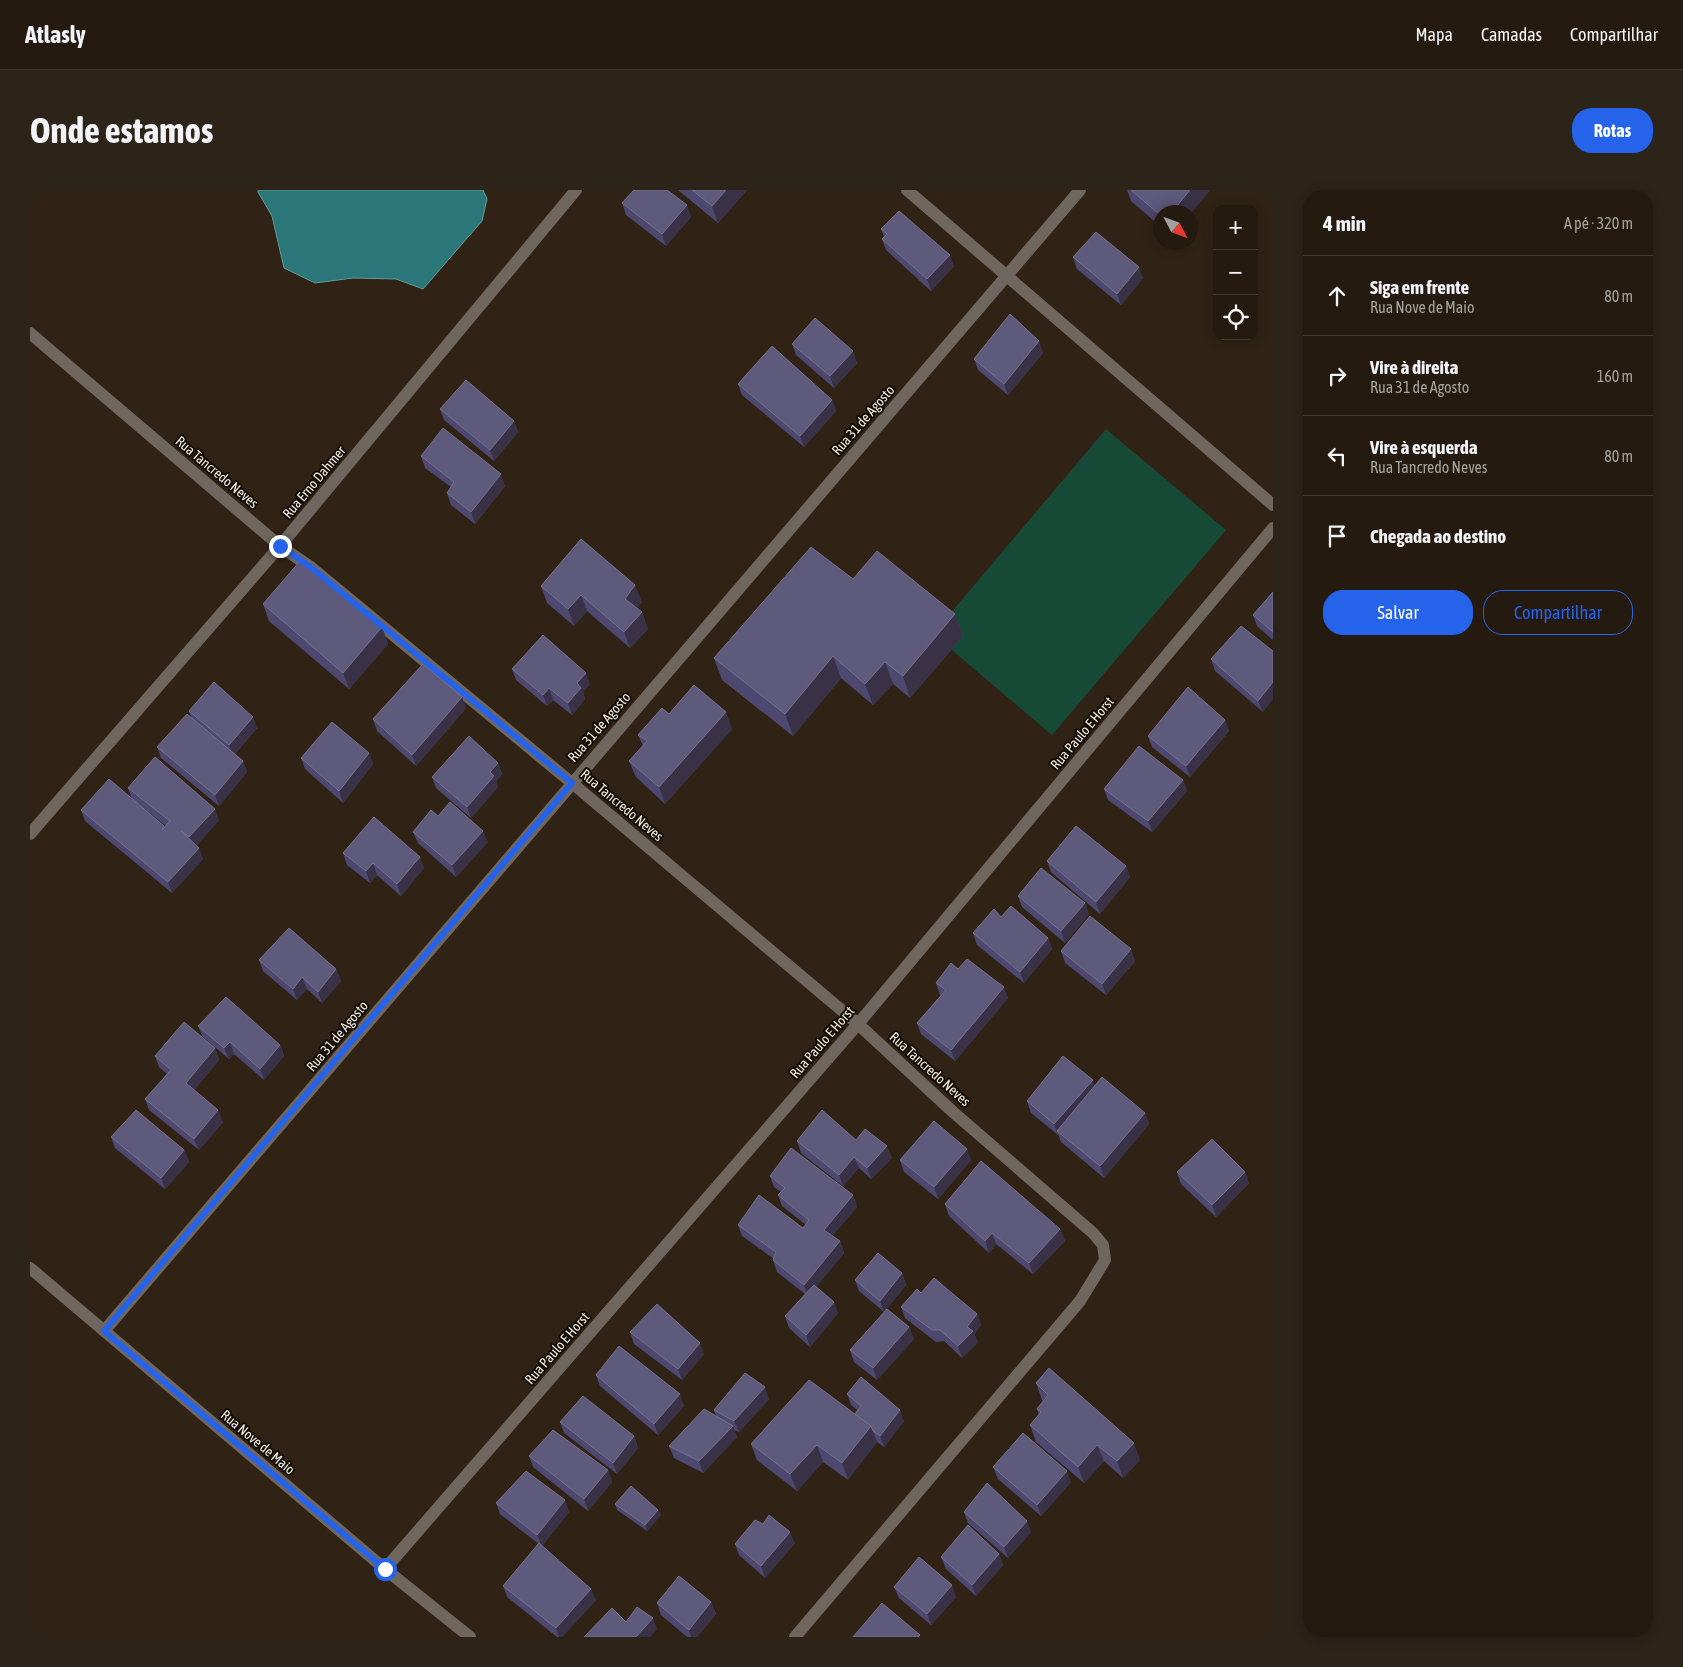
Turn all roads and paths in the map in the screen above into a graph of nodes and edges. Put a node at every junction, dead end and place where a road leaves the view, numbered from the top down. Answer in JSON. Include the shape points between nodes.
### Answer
{"nodes":[{"id":1,"x":576,"y":190,"type":"edge"},
{"id":2,"x":907,"y":190,"type":"edge"},
{"id":3,"x":1080,"y":190,"type":"edge"},
{"id":4,"x":1006,"y":276,"type":"junction"},
{"id":5,"x":30,"y":333,"type":"edge"},
{"id":6,"x":1273,"y":505,"type":"edge"},
{"id":7,"x":1273,"y":528,"type":"edge"},
{"id":8,"x":280,"y":546,"type":"junction"},
{"id":9,"x":572,"y":783,"type":"junction"},
{"id":10,"x":30,"y":834,"type":"edge"},
{"id":11,"x":858,"y":1024,"type":"junction"},
{"id":12,"x":30,"y":1268,"type":"edge"},
{"id":13,"x":104,"y":1331,"type":"junction"},
{"id":14,"x":385,"y":1569,"type":"junction"},
{"id":15,"x":470,"y":1637,"type":"edge"},
{"id":16,"x":795,"y":1637,"type":"edge"}],
"edges":[{"from":1,"to":8,"type":"street","name":"Rua Erno Dahmer"},
{"from":2,"to":4,"type":"street"},
{"from":3,"to":4,"type":"street","name":"Rua 31 de Agosto"},
{"from":4,"to":6,"type":"street"},
{"from":4,"to":9,"type":"street","name":"Rua 31 de Agosto"},
{"from":5,"to":8,"type":"street","name":"Rua Tancredo Neves"},
{"from":7,"to":11,"type":"street","name":"Rua Paulo E Horst"},
{"from":8,"to":9,"type":"street","name":"Rua Tancredo Neves","via":[[312,568]]},
{"from":8,"to":10,"type":"street","name":"Rua Erno Dahmer"},
{"from":9,"to":11,"type":"street","name":"Rua Tancredo Neves"},
{"from":9,"to":13,"type":"street","name":"Rua 31 de Agosto"},
{"from":11,"to":14,"type":"street","name":"Rua Paulo E Horst"},
{"from":11,"to":16,"type":"street","name":"Rua Tancredo Neves","via":[[953,1112],[1094,1233],[1103,1245],[1105,1260],[1080,1301]]},
{"from":12,"to":13,"type":"street","name":"Rua Nove de Maio"},
{"from":13,"to":14,"type":"street","name":"Rua Nove de Maio"},
{"from":14,"to":15,"type":"street","name":"Rua Nove de Maio"}]}
